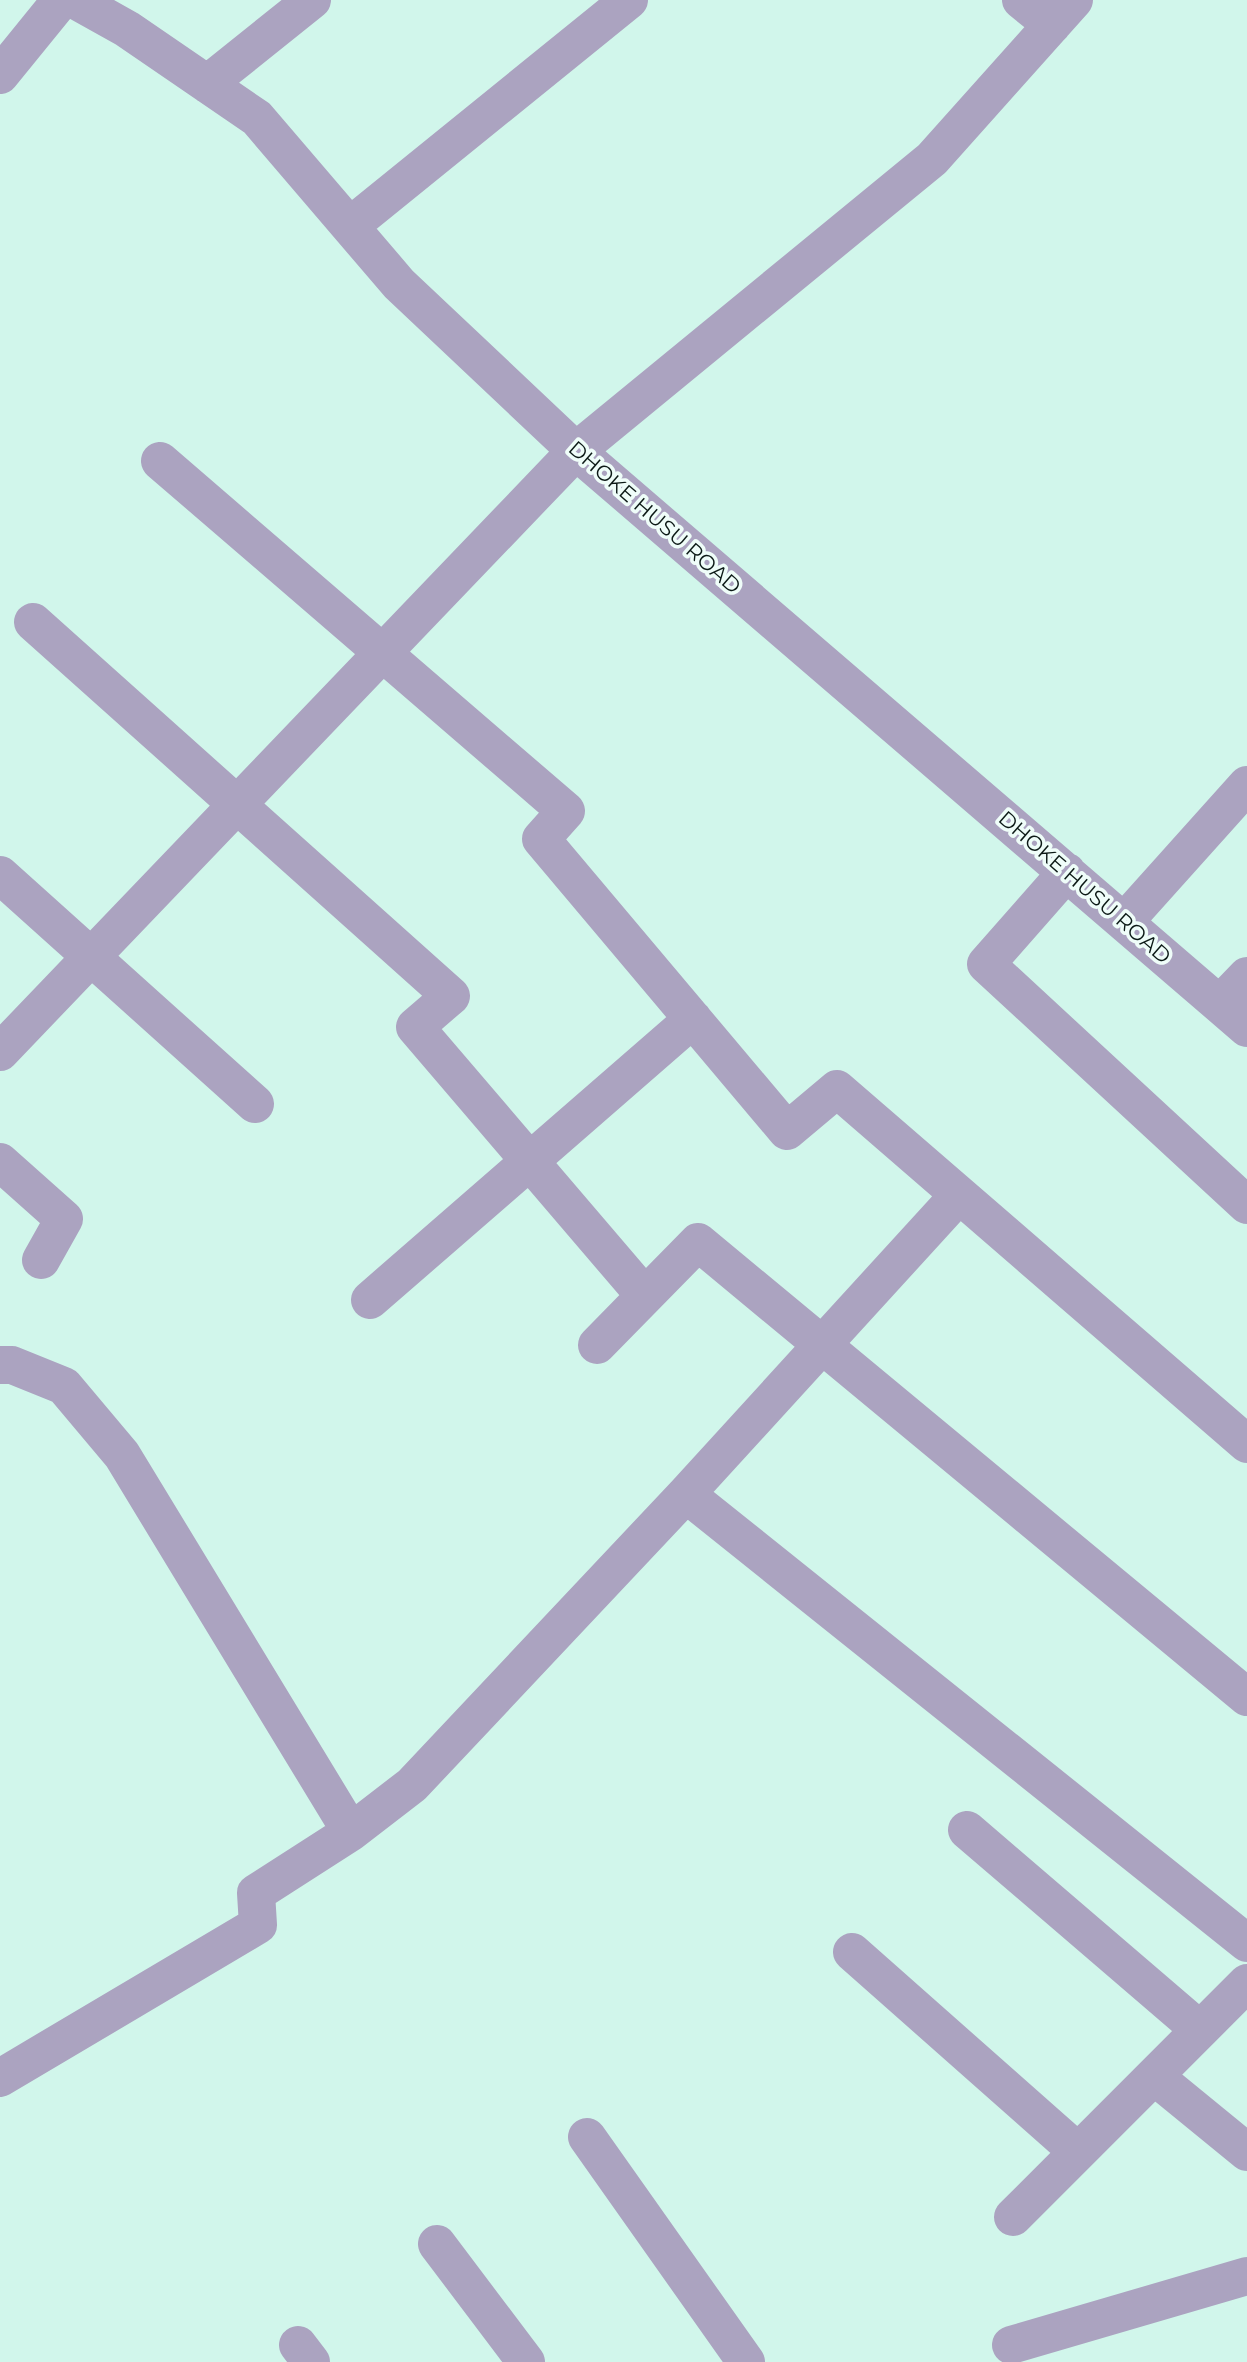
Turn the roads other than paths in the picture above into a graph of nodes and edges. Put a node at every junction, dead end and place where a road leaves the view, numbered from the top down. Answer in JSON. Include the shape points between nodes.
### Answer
{"nodes":[{"id":1,"x":61,"y":0,"type":"edge"},
{"id":2,"x":75,"y":0,"type":"edge"},
{"id":3,"x":312,"y":0,"type":"edge"},
{"id":4,"x":629,"y":0,"type":"edge"},
{"id":5,"x":1021,"y":0,"type":"edge"},
{"id":6,"x":1063,"y":12,"type":"edge"},
{"id":7,"x":0,"y":75,"type":"edge"},
{"id":8,"x":207,"y":84,"type":"junction"},
{"id":9,"x":350,"y":226,"type":"junction"},
{"id":10,"x":576,"y":451,"type":"junction"},
{"id":11,"x":160,"y":460,"type":"dead end"},
{"id":12,"x":33,"y":622,"type":"dead end"},
{"id":13,"x":385,"y":652,"type":"junction"},
{"id":14,"x":1247,"y":785,"type":"edge"},
{"id":15,"x":237,"y":805,"type":"junction"},
{"id":16,"x":1067,"y":872,"type":"junction"},
{"id":17,"x":0,"y":875,"type":"edge"},
{"id":18,"x":1125,"y":921,"type":"junction"},
{"id":19,"x":93,"y":956,"type":"junction"},
{"id":20,"x":1247,"y":976,"type":"edge"},
{"id":21,"x":1233,"y":1016,"type":"edge"},
{"id":22,"x":693,"y":1019,"type":"junction"},
{"id":23,"x":0,"y":1052,"type":"edge"},
{"id":24,"x":255,"y":1104,"type":"dead end"},
{"id":25,"x":529,"y":1158,"type":"junction"},
{"id":26,"x":0,"y":1162,"type":"edge"},
{"id":27,"x":959,"y":1195,"type":"junction"},
{"id":28,"x":1247,"y":1205,"type":"edge"},
{"id":29,"x":41,"y":1260,"type":"dead end"},
{"id":30,"x":645,"y":1296,"type":"junction"},
{"id":31,"x":370,"y":1300,"type":"dead end"},
{"id":32,"x":597,"y":1345,"type":"dead end"},
{"id":33,"x":822,"y":1345,"type":"junction"},
{"id":34,"x":0,"y":1365,"type":"edge"},
{"id":35,"x":1247,"y":1444,"type":"edge"},
{"id":36,"x":686,"y":1494,"type":"junction"},
{"id":37,"x":1247,"y":1697,"type":"edge"},
{"id":38,"x":967,"y":1830,"type":"dead end"},
{"id":39,"x":351,"y":1832,"type":"junction"},
{"id":40,"x":1247,"y":1943,"type":"edge"},
{"id":41,"x":852,"y":1952,"type":"dead end"},
{"id":42,"x":1247,"y":1983,"type":"edge"},
{"id":43,"x":1200,"y":2030,"type":"junction"},
{"id":44,"x":1154,"y":2076,"type":"junction"},
{"id":45,"x":0,"y":2078,"type":"edge"},
{"id":46,"x":587,"y":2137,"type":"dead end"},
{"id":47,"x":1078,"y":2152,"type":"junction"},
{"id":48,"x":1247,"y":2152,"type":"edge"},
{"id":49,"x":1013,"y":2217,"type":"dead end"},
{"id":50,"x":437,"y":2244,"type":"dead end"},
{"id":51,"x":1247,"y":2276,"type":"edge"},
{"id":52,"x":1011,"y":2345,"type":"dead end"},
{"id":53,"x":526,"y":2362,"type":"edge"},
{"id":54,"x":746,"y":2362,"type":"edge"}],
"edges":[{"from":1,"to":7,"type":"street"},
{"from":2,"to":8,"type":"street","name":"DHOKE HUSU ROAD"},
{"from":3,"to":8,"type":"street"},
{"from":4,"to":9,"type":"street"},
{"from":5,"to":6,"type":"street"},
{"from":6,"to":10,"type":"street","via":[[932,159]]},
{"from":8,"to":9,"type":"street","name":"DHOKE HUSU ROAD","via":[[257,118]]},
{"from":9,"to":10,"type":"street","name":"DHOKE HUSU ROAD","via":[[399,284]]},
{"from":10,"to":13,"type":"street"},
{"from":10,"to":16,"type":"street","name":"DHOKE HUSU ROAD"},
{"from":11,"to":13,"type":"street"},
{"from":12,"to":15,"type":"street"},
{"from":13,"to":15,"type":"street"},
{"from":13,"to":22,"type":"street","via":[[566,811],[541,838]]},
{"from":14,"to":18,"type":"street"},
{"from":15,"to":19,"type":"street"},
{"from":15,"to":25,"type":"street","via":[[451,996],[415,1027]]},
{"from":16,"to":18,"type":"street","name":"DHOKE HUSU ROAD"},
{"from":16,"to":28,"type":"street","via":[[986,964]]},
{"from":17,"to":19,"type":"street"},
{"from":18,"to":21,"type":"street","name":"DHOKE HUSU ROAD"},
{"from":19,"to":23,"type":"street"},
{"from":19,"to":24,"type":"street"},
{"from":20,"to":21,"type":"street"},
{"from":22,"to":25,"type":"street"},
{"from":22,"to":27,"type":"street","via":[[788,1131],[837,1090]]},
{"from":25,"to":30,"type":"street"},
{"from":25,"to":31,"type":"street"},
{"from":26,"to":29,"type":"street","via":[[64,1219]]},
{"from":27,"to":33,"type":"street"},
{"from":27,"to":35,"type":"street"},
{"from":30,"to":32,"type":"street"},
{"from":30,"to":33,"type":"street","via":[[698,1242]]},
{"from":33,"to":36,"type":"street"},
{"from":33,"to":37,"type":"street"},
{"from":34,"to":39,"type":"street","via":[[12,1365],[64,1386],[122,1455]]},
{"from":36,"to":39,"type":"street","via":[[412,1785]]},
{"from":36,"to":40,"type":"street"},
{"from":38,"to":43,"type":"street"},
{"from":39,"to":45,"type":"street","via":[[256,1893],[258,1925]]},
{"from":41,"to":47,"type":"street"},
{"from":42,"to":43,"type":"street"},
{"from":43,"to":44,"type":"street"},
{"from":44,"to":47,"type":"street"},
{"from":44,"to":48,"type":"street"},
{"from":46,"to":54,"type":"street"},
{"from":47,"to":49,"type":"street"},
{"from":50,"to":53,"type":"street"},
{"from":51,"to":52,"type":"street"}]}
